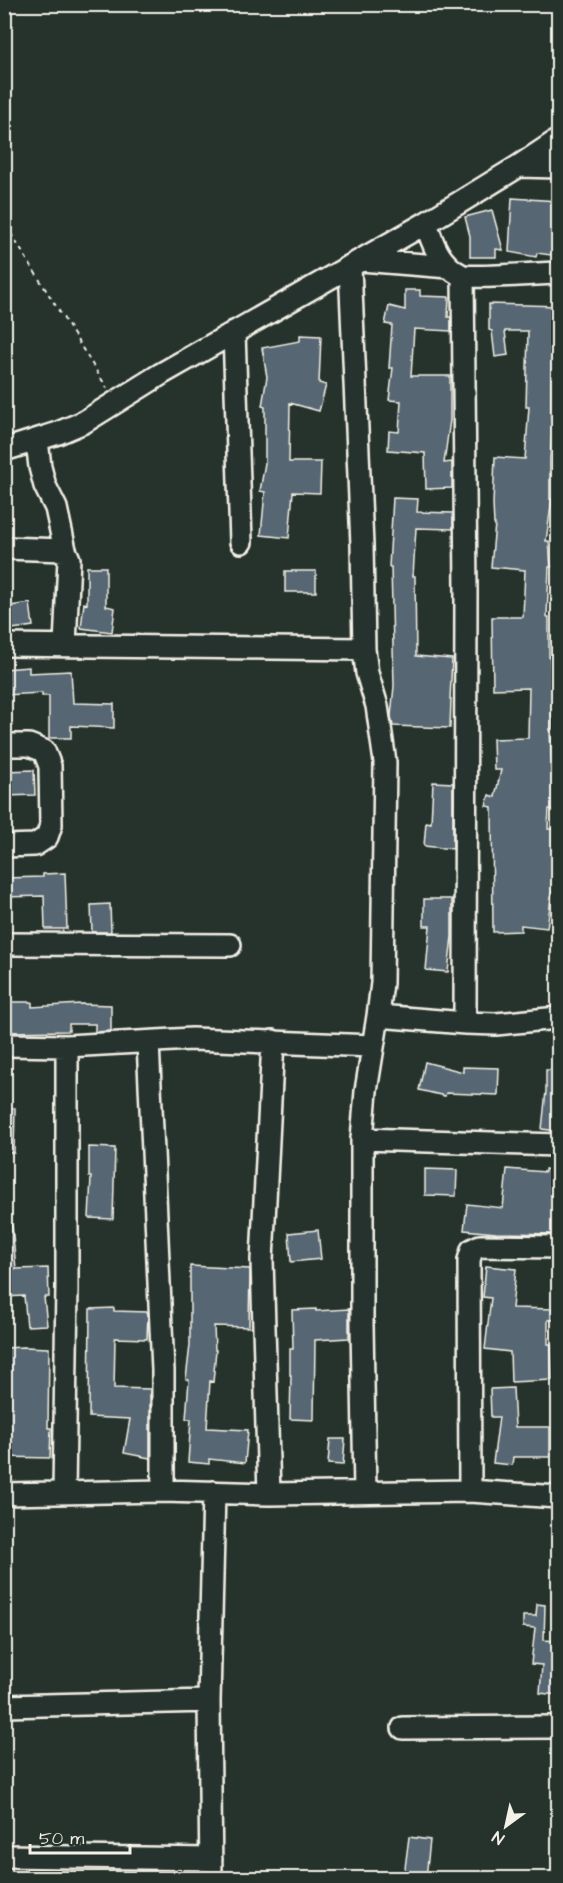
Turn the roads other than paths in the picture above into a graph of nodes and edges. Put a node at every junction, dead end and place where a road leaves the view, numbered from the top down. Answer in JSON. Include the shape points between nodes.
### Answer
{"nodes":[{"id":1,"x":558,"y":140,"type":"edge"},
{"id":2,"x":519,"y":166,"type":"junction"},
{"id":3,"x":558,"y":167,"type":"edge"},
{"id":4,"x":426,"y":222,"type":"junction"},
{"id":5,"x":355,"y":263,"type":"junction"},
{"id":6,"x":456,"y":272,"type":"junction"},
{"id":7,"x":558,"y":273,"type":"edge"},
{"id":8,"x":234,"y":332,"type":"junction"},
{"id":9,"x":37,"y":440,"type":"junction"},
{"id":10,"x":4,"y":450,"type":"edge"},
{"id":11,"x":242,"y":542,"type":"dead end"},
{"id":12,"x":4,"y":548,"type":"edge"},
{"id":13,"x":65,"y":550,"type":"junction"},
{"id":14,"x":4,"y":645,"type":"edge"},
{"id":15,"x":65,"y":645,"type":"junction"},
{"id":16,"x":364,"y":649,"type":"junction"},
{"id":17,"x":4,"y":745,"type":"edge"},
{"id":18,"x":4,"y":846,"type":"edge"},
{"id":19,"x":4,"y":944,"type":"edge"},
{"id":20,"x":230,"y":945,"type":"dead end"},
{"id":21,"x":378,"y":1016,"type":"junction"},
{"id":22,"x":558,"y":1018,"type":"edge"},
{"id":23,"x":465,"y":1023,"type":"junction"},
{"id":24,"x":273,"y":1041,"type":"junction"},
{"id":25,"x":148,"y":1042,"type":"junction"},
{"id":26,"x":4,"y":1045,"type":"edge"},
{"id":27,"x":67,"y":1046,"type":"junction"},
{"id":28,"x":373,"y":1046,"type":"junction"},
{"id":29,"x":362,"y":1139,"type":"junction"},
{"id":30,"x":558,"y":1145,"type":"edge"},
{"id":31,"x":558,"y":1247,"type":"edge"},
{"id":32,"x":163,"y":1491,"type":"junction"},
{"id":33,"x":470,"y":1491,"type":"junction"},
{"id":34,"x":214,"y":1492,"type":"junction"},
{"id":35,"x":365,"y":1492,"type":"junction"},
{"id":36,"x":63,"y":1493,"type":"junction"},
{"id":37,"x":4,"y":1494,"type":"edge"},
{"id":38,"x":269,"y":1494,"type":"junction"},
{"id":39,"x":558,"y":1497,"type":"edge"},
{"id":40,"x":209,"y":1701,"type":"junction"},
{"id":41,"x":4,"y":1706,"type":"edge"},
{"id":42,"x":558,"y":1727,"type":"edge"},
{"id":43,"x":403,"y":1728,"type":"dead end"},
{"id":44,"x":4,"y":1856,"type":"edge"},
{"id":45,"x":211,"y":1868,"type":"edge"}],
"edges":[{"from":1,"to":2,"type":"street"},
{"from":2,"to":3,"type":"street"},
{"from":2,"to":4,"type":"street"},
{"from":4,"to":5,"type":"street"},
{"from":4,"to":6,"type":"street","via":[[433,247]]},
{"from":5,"to":6,"type":"street"},
{"from":5,"to":8,"type":"street"},
{"from":5,"to":16,"type":"street"},
{"from":6,"to":7,"type":"street"},
{"from":6,"to":23,"type":"street","via":[[466,591]]},
{"from":8,"to":9,"type":"street","via":[[84,422]]},
{"from":8,"to":11,"type":"street"},
{"from":9,"to":10,"type":"street"},
{"from":9,"to":13,"type":"street","via":[[40,467],[56,508]]},
{"from":12,"to":13,"type":"street"},
{"from":13,"to":15,"type":"street","via":[[69,559]]},
{"from":14,"to":15,"type":"street"},
{"from":15,"to":16,"type":"street"},
{"from":16,"to":21,"type":"street","via":[[385,762],[382,983]]},
{"from":17,"to":18,"type":"street","via":[[29,745],[44,751],[50,766],[51,825],[47,837],[35,846]]},
{"from":19,"to":20,"type":"street"},
{"from":21,"to":23,"type":"street"},
{"from":21,"to":28,"type":"street"},
{"from":22,"to":23,"type":"street"},
{"from":24,"to":25,"type":"street"},
{"from":24,"to":28,"type":"street"},
{"from":24,"to":38,"type":"street","via":[[262,1260]]},
{"from":25,"to":27,"type":"street"},
{"from":25,"to":32,"type":"street","via":[[163,1370]]},
{"from":26,"to":27,"type":"street"},
{"from":27,"to":36,"type":"street"},
{"from":28,"to":29,"type":"street"},
{"from":29,"to":30,"type":"street"},
{"from":29,"to":35,"type":"street"},
{"from":31,"to":33,"type":"street","via":[[480,1246],[472,1250]]},
{"from":32,"to":34,"type":"street"},
{"from":32,"to":36,"type":"street"},
{"from":33,"to":35,"type":"street"},
{"from":33,"to":39,"type":"street"},
{"from":34,"to":38,"type":"street"},
{"from":34,"to":40,"type":"street"},
{"from":35,"to":38,"type":"street"},
{"from":36,"to":37,"type":"street"},
{"from":40,"to":41,"type":"street"},
{"from":40,"to":45,"type":"street"},
{"from":42,"to":43,"type":"street"},
{"from":44,"to":45,"type":"street"}]}
